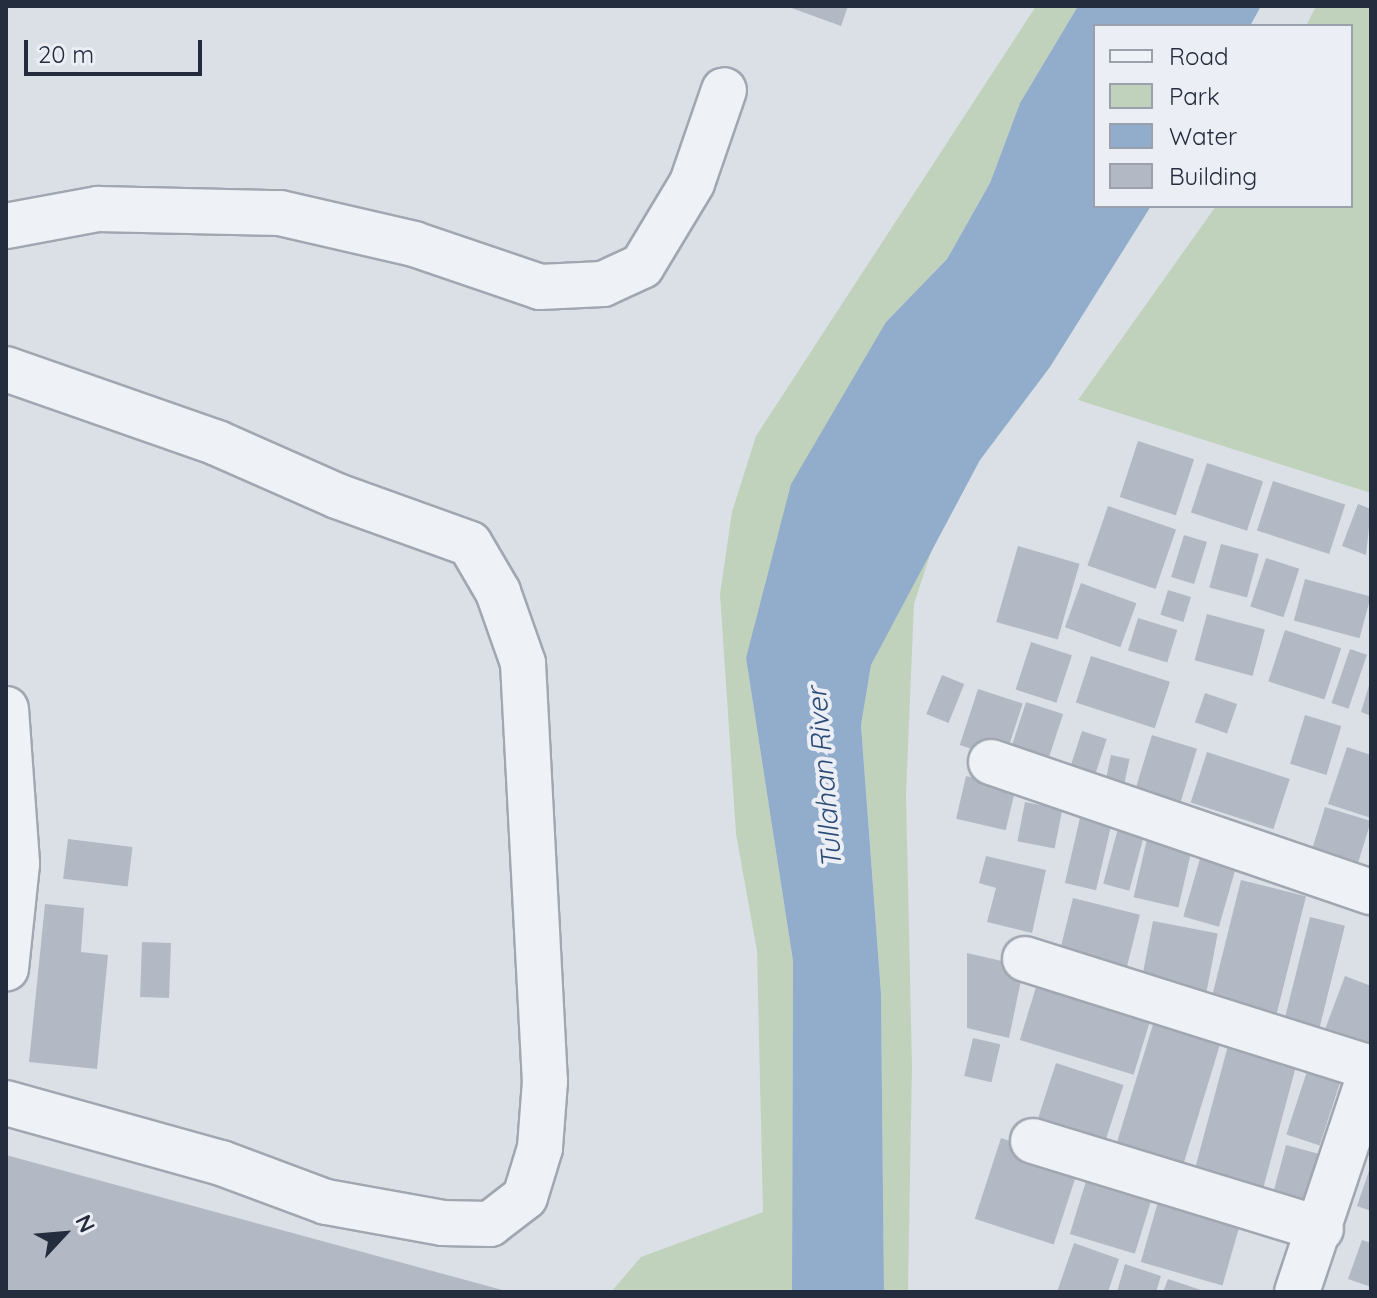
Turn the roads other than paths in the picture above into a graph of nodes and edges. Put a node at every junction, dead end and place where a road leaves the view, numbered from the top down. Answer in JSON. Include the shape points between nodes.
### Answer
{"nodes":[{"id":1,"x":724,"y":90,"type":"dead end"},
{"id":2,"x":6,"y":226,"type":"edge"},
{"id":3,"x":7,"y":382,"type":"edge"},
{"id":4,"x":6,"y":709,"type":"edge"},
{"id":5,"x":991,"y":762,"type":"dead end"},
{"id":6,"x":1371,"y":892,"type":"edge"},
{"id":7,"x":1025,"y":959,"type":"dead end"},
{"id":8,"x":6,"y":968,"type":"edge"},
{"id":9,"x":1371,"y":1069,"type":"edge"},
{"id":10,"x":6,"y":1103,"type":"edge"},
{"id":11,"x":1033,"y":1141,"type":"dead end"},
{"id":12,"x":1321,"y":1229,"type":"junction"},
{"id":13,"x":1297,"y":1292,"type":"edge"}],
"edges":[{"from":1,"to":2,"type":"street","via":[[692,183],[642,266],[603,284],[540,287],[414,244],[280,213],[98,209]]},
{"from":3,"to":10,"type":"street","via":[[217,443],[337,496],[470,544],[498,592],[523,663],[545,1081],[540,1148],[525,1197],[490,1224],[443,1223],[326,1202],[221,1163]]},
{"from":4,"to":8,"type":"street","via":[[17,864]]},
{"from":5,"to":6,"type":"street"},
{"from":7,"to":9,"type":"street"},
{"from":9,"to":12,"type":"street"},
{"from":11,"to":12,"type":"street"},
{"from":12,"to":13,"type":"street"}]}
